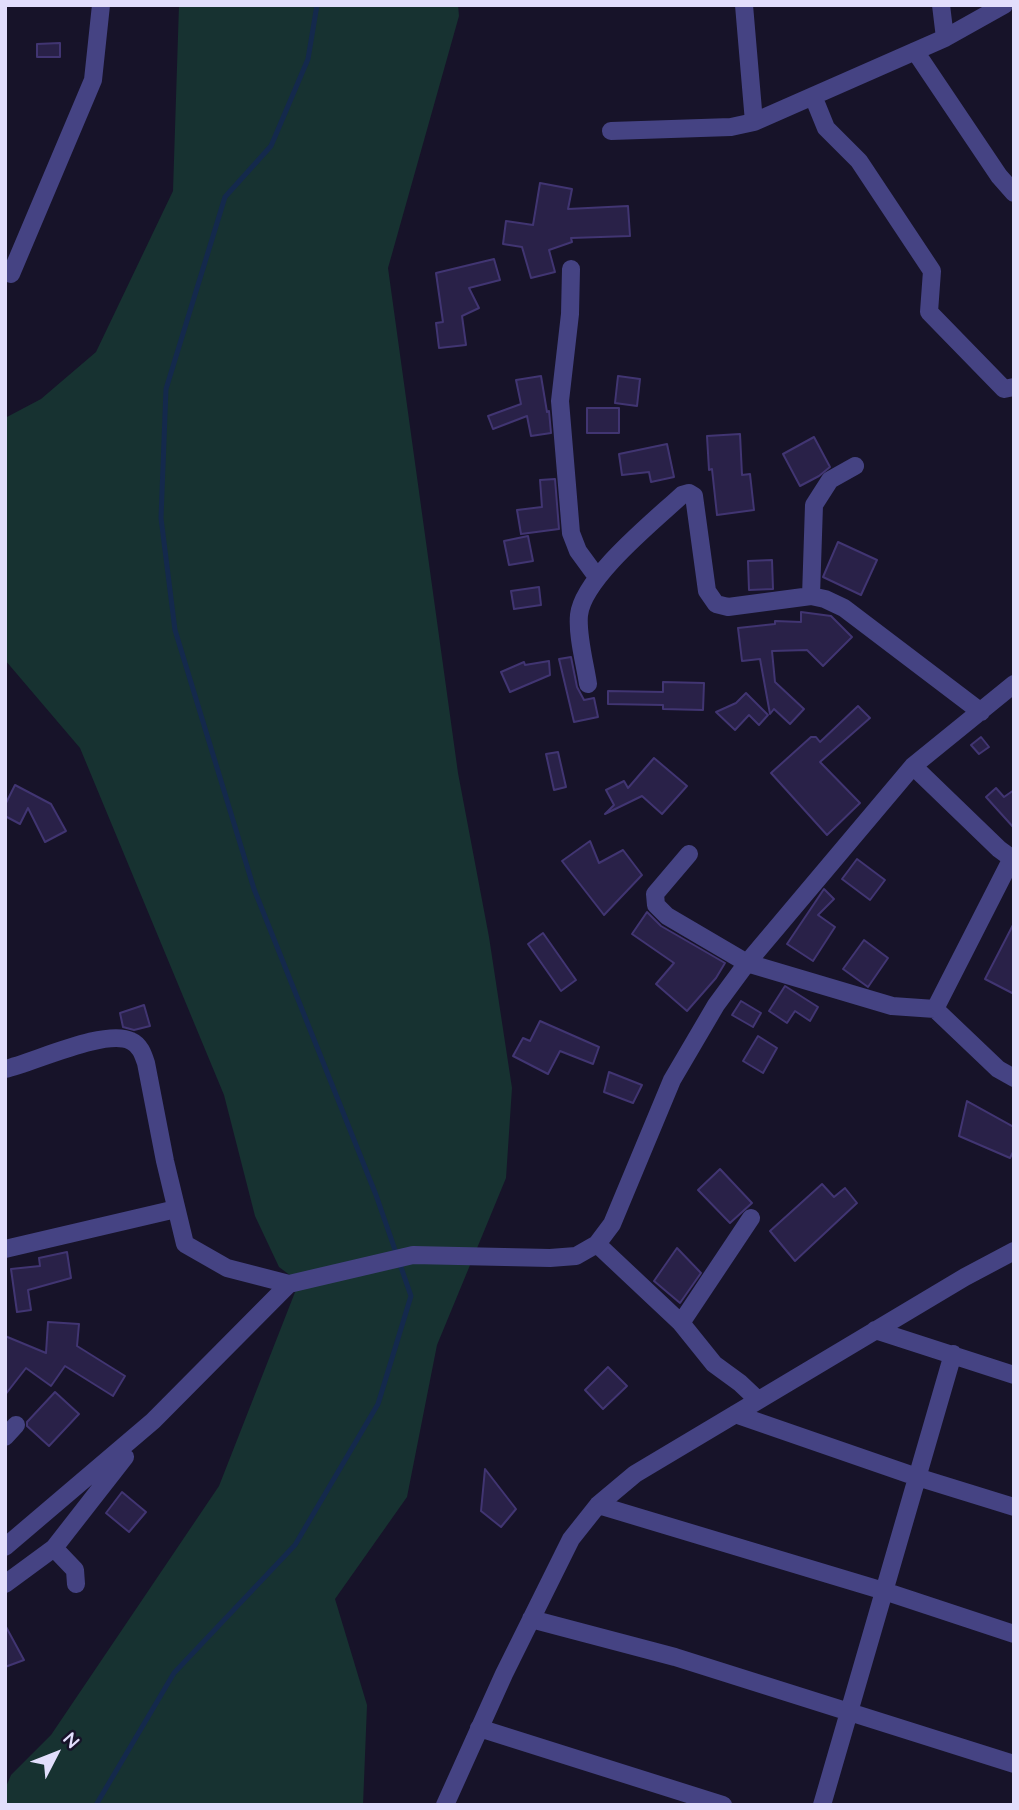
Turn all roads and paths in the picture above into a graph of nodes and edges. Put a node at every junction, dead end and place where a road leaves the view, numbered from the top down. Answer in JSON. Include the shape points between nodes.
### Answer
{"nodes":[{"id":1,"x":101,"y":5,"type":"edge"},
{"id":2,"x":744,"y":5,"type":"edge"},
{"id":3,"x":941,"y":5,"type":"edge"},
{"id":4,"x":1004,"y":5,"type":"edge"},
{"id":5,"x":945,"y":38,"type":"junction"},
{"id":6,"x":915,"y":51,"type":"junction"},
{"id":7,"x":813,"y":96,"type":"junction"},
{"id":8,"x":754,"y":122,"type":"junction"},
{"id":9,"x":611,"y":131,"type":"dead end"},
{"id":10,"x":1014,"y":193,"type":"edge"},
{"id":11,"x":570,"y":269,"type":"dead end"},
{"id":12,"x":10,"y":274,"type":"dead end"},
{"id":13,"x":1014,"y":387,"type":"edge"},
{"id":14,"x":855,"y":466,"type":"dead end"},
{"id":15,"x":597,"y":577,"type":"junction"},
{"id":16,"x":810,"y":596,"type":"junction"},
{"id":17,"x":588,"y":684,"type":"dead end"},
{"id":18,"x":1014,"y":684,"type":"edge"},
{"id":19,"x":981,"y":712,"type":"junction"},
{"id":20,"x":912,"y":766,"type":"junction"},
{"id":21,"x":689,"y":854,"type":"dead end"},
{"id":22,"x":1013,"y":859,"type":"edge"},
{"id":23,"x":747,"y":962,"type":"junction"},
{"id":24,"x":935,"y":1009,"type":"junction"},
{"id":25,"x":5,"y":1069,"type":"edge"},
{"id":26,"x":1014,"y":1077,"type":"edge"},
{"id":27,"x":176,"y":1209,"type":"junction"},
{"id":28,"x":751,"y":1217,"type":"dead end"},
{"id":29,"x":597,"y":1244,"type":"junction"},
{"id":30,"x":5,"y":1249,"type":"edge"},
{"id":31,"x":1014,"y":1251,"type":"edge"},
{"id":32,"x":289,"y":1284,"type":"junction"},
{"id":33,"x":681,"y":1323,"type":"junction"},
{"id":34,"x":875,"y":1330,"type":"junction"},
{"id":35,"x":953,"y":1354,"type":"junction"},
{"id":36,"x":1014,"y":1374,"type":"edge"},
{"id":37,"x":758,"y":1400,"type":"junction"},
{"id":38,"x":734,"y":1414,"type":"junction"},
{"id":39,"x":153,"y":1421,"type":"junction"},
{"id":40,"x":917,"y":1477,"type":"junction"},
{"id":41,"x":598,"y":1505,"type":"junction"},
{"id":42,"x":1014,"y":1507,"type":"edge"},
{"id":43,"x":5,"y":1548,"type":"edge"},
{"id":44,"x":54,"y":1548,"type":"junction"},
{"id":45,"x":5,"y":1584,"type":"edge"},
{"id":46,"x":76,"y":1584,"type":"dead end"},
{"id":47,"x":884,"y":1591,"type":"junction"},
{"id":48,"x":531,"y":1619,"type":"junction"},
{"id":49,"x":1014,"y":1634,"type":"edge"},
{"id":50,"x":849,"y":1712,"type":"junction"},
{"id":51,"x":479,"y":1728,"type":"junction"},
{"id":52,"x":1014,"y":1764,"type":"edge"},
{"id":53,"x":444,"y":1805,"type":"edge"},
{"id":54,"x":723,"y":1805,"type":"edge"},
{"id":55,"x":821,"y":1805,"type":"edge"}],
"edges":[{"from":1,"to":12,"type":"street","via":[[93,80]]},
{"from":2,"to":8,"type":"street"},
{"from":3,"to":5,"type":"street"},
{"from":4,"to":5,"type":"street"},
{"from":5,"to":6,"type":"street"},
{"from":6,"to":7,"type":"street"},
{"from":6,"to":10,"type":"street"},
{"from":7,"to":8,"type":"street"},
{"from":7,"to":13,"type":"street","via":[[826,128],[859,161],[932,271],[929,312],[1004,390]]},
{"from":8,"to":9,"type":"street","via":[[731,127]]},
{"from":11,"to":15,"type":"street","via":[[560,401],[571,533]]},
{"from":14,"to":16,"type":"street","via":[[830,480],[814,505]]},
{"from":15,"to":16,"type":"street","via":[[689,493],[694,496],[707,592],[716,604],[728,607]]},
{"from":15,"to":17,"type":"street","via":[[581,601],[578,618]]},
{"from":16,"to":19,"type":"street","via":[[844,608]]},
{"from":18,"to":19,"type":"street"},
{"from":19,"to":20,"type":"street"},
{"from":20,"to":22,"type":"street"},
{"from":20,"to":23,"type":"street"},
{"from":21,"to":23,"type":"street","via":[[655,894],[656,905]]},
{"from":22,"to":24,"type":"street"},
{"from":23,"to":24,"type":"street","via":[[891,1006]]},
{"from":23,"to":29,"type":"street","via":[[672,1080],[612,1224]]},
{"from":24,"to":26,"type":"street","via":[[998,1069]]},
{"from":25,"to":27,"type":"street","via":[[111,1037],[131,1041],[142,1050]]},
{"from":27,"to":30,"type":"street"},
{"from":27,"to":32,"type":"street","via":[[185,1244],[227,1268]]},
{"from":28,"to":33,"type":"street"},
{"from":29,"to":32,"type":"street","via":[[576,1256],[550,1258],[413,1255]]},
{"from":29,"to":33,"type":"street"},
{"from":31,"to":34,"type":"street"},
{"from":32,"to":39,"type":"street"},
{"from":33,"to":37,"type":"street","via":[[714,1364]]},
{"from":34,"to":35,"type":"street"},
{"from":34,"to":37,"type":"street"},
{"from":35,"to":36,"type":"street"},
{"from":35,"to":40,"type":"street"},
{"from":37,"to":38,"type":"street"},
{"from":38,"to":40,"type":"street"},
{"from":38,"to":41,"type":"street","via":[[635,1474]]},
{"from":39,"to":43,"type":"street"},
{"from":39,"to":44,"type":"street"},
{"from":40,"to":42,"type":"street"},
{"from":40,"to":47,"type":"street"},
{"from":41,"to":47,"type":"street"},
{"from":41,"to":48,"type":"street","via":[[571,1539]]},
{"from":44,"to":45,"type":"street"},
{"from":44,"to":46,"type":"street","via":[[75,1570]]},
{"from":47,"to":49,"type":"street"},
{"from":47,"to":50,"type":"street"},
{"from":48,"to":50,"type":"street","via":[[675,1657]]},
{"from":48,"to":51,"type":"street"},
{"from":50,"to":52,"type":"street"},
{"from":50,"to":55,"type":"street"},
{"from":51,"to":53,"type":"street"},
{"from":51,"to":54,"type":"street"}]}
